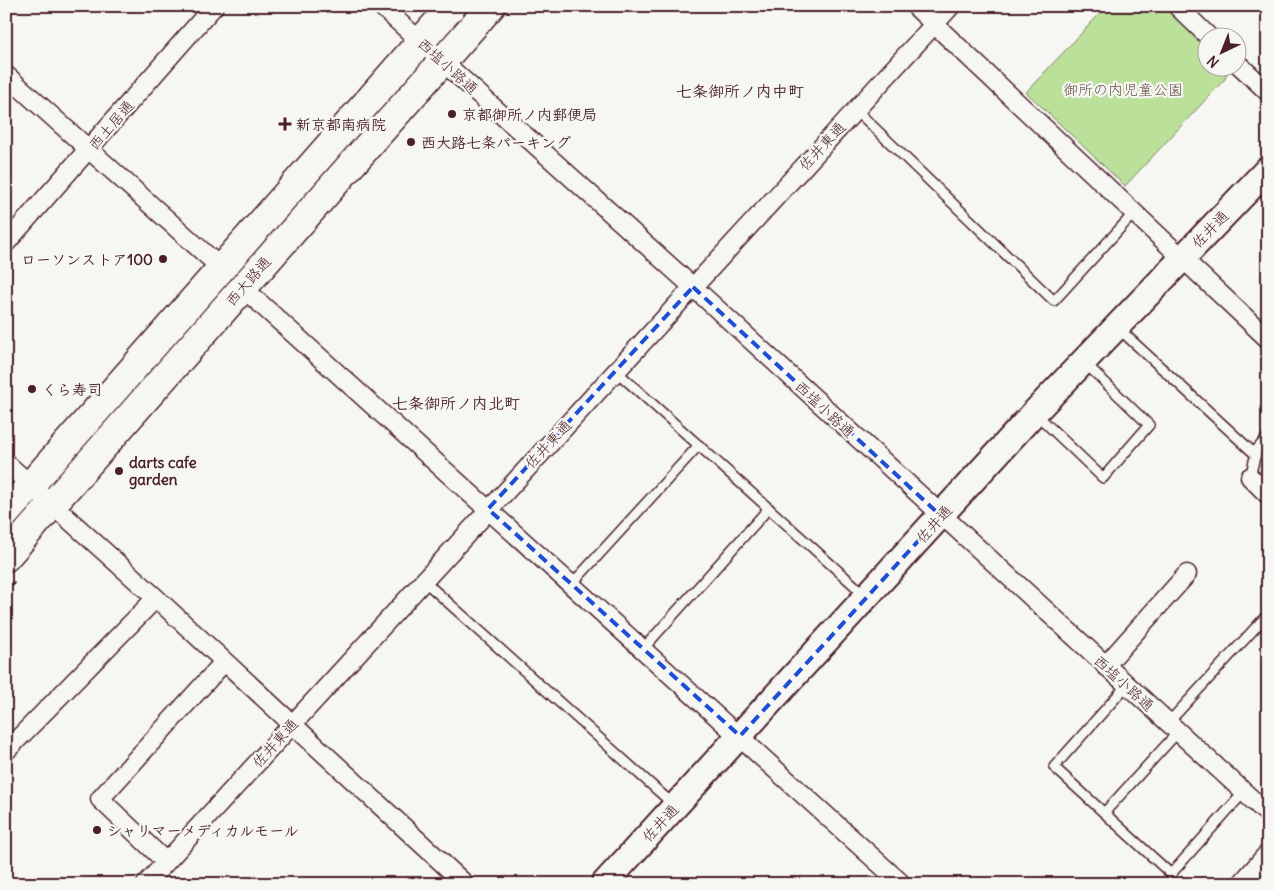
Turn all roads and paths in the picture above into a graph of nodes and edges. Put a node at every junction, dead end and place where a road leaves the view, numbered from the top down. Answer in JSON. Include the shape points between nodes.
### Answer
{"nodes":[{"id":1,"x":214,"y":6,"type":"edge"},
{"id":2,"x":381,"y":6,"type":"edge"},
{"id":3,"x":452,"y":6,"type":"edge"},
{"id":4,"x":491,"y":6,"type":"edge"},
{"id":5,"x":915,"y":6,"type":"edge"},
{"id":6,"x":951,"y":6,"type":"edge"},
{"id":7,"x":1177,"y":6,"type":"edge"},
{"id":8,"x":934,"y":24,"type":"junction"},
{"id":9,"x":1200,"y":28,"type":"edge"},
{"id":10,"x":421,"y":42,"type":"junction"},
{"id":11,"x":442,"y":62,"type":"junction"},
{"id":12,"x":1246,"y":71,"type":"edge"},
{"id":13,"x":9,"y":83,"type":"edge"},
{"id":14,"x":1268,"y":92,"type":"edge"},
{"id":15,"x":856,"y":110,"type":"junction"},
{"id":16,"x":89,"y":150,"type":"junction"},
{"id":17,"x":1265,"y":178,"type":"edge"},
{"id":18,"x":1134,"y":214,"type":"junction"},
{"id":19,"x":7,"y":241,"type":"edge"},
{"id":20,"x":1182,"y":258,"type":"junction"},
{"id":21,"x":220,"y":268,"type":"junction"},
{"id":22,"x":693,"y":287,"type":"junction"},
{"id":23,"x":243,"y":288,"type":"junction"},
{"id":24,"x":1116,"y":326,"type":"junction"},
{"id":25,"x":1268,"y":339,"type":"edge"},
{"id":26,"x":1084,"y":362,"type":"junction"},
{"id":27,"x":616,"y":371,"type":"junction"},
{"id":28,"x":1034,"y":413,"type":"junction"},
{"id":29,"x":1268,"y":438,"type":"edge"},
{"id":30,"x":698,"y":445,"type":"junction"},
{"id":31,"x":1256,"y":454,"type":"junction"},
{"id":32,"x":6,"y":463,"type":"edge"},
{"id":33,"x":1250,"y":477,"type":"joint"},
{"id":34,"x":31,"y":485,"type":"junction"},
{"id":35,"x":1268,"y":495,"type":"edge"},
{"id":36,"x":52,"y":505,"type":"junction"},
{"id":37,"x":769,"y":508,"type":"junction"},
{"id":38,"x":488,"y":509,"type":"junction"},
{"id":39,"x":6,"y":513,"type":"edge"},
{"id":40,"x":942,"y":516,"type":"junction"},
{"id":41,"x":6,"y":557,"type":"edge"},
{"id":42,"x":1187,"y":574,"type":"dead end"},
{"id":43,"x":423,"y":580,"type":"junction"},
{"id":44,"x":572,"y":584,"type":"junction"},
{"id":45,"x":867,"y":596,"type":"junction"},
{"id":46,"x":156,"y":598,"type":"junction"},
{"id":47,"x":1268,"y":614,"type":"edge"},
{"id":48,"x":643,"y":649,"type":"junction"},
{"id":49,"x":224,"y":662,"type":"junction"},
{"id":50,"x":1106,"y":666,"type":"junction"},
{"id":51,"x":1127,"y":685,"type":"junction"},
{"id":52,"x":292,"y":725,"type":"junction"},
{"id":53,"x":1173,"y":727,"type":"junction"},
{"id":54,"x":740,"y":736,"type":"junction"},
{"id":55,"x":6,"y":751,"type":"edge"},
{"id":56,"x":1244,"y":792,"type":"junction"},
{"id":57,"x":675,"y":806,"type":"junction"},
{"id":58,"x":1104,"y":813,"type":"junction"},
{"id":59,"x":1268,"y":814,"type":"edge"},
{"id":60,"x":1268,"y":853,"type":"edge"},
{"id":61,"x":166,"y":862,"type":"junction"},
{"id":62,"x":150,"y":882,"type":"edge"},
{"id":63,"x":463,"y":883,"type":"edge"},
{"id":64,"x":604,"y":884,"type":"edge"},
{"id":65,"x":902,"y":884,"type":"edge"},
{"id":66,"x":1241,"y":884,"type":"edge"}],
"edges":[{"from":1,"to":16,"type":"street","name":"西土居通"},
{"from":2,"to":10,"type":"street","name":"西塩小路通"},
{"from":3,"to":10,"type":"main road","name":"西大路通"},
{"from":4,"to":11,"type":"main road","name":"西大路通"},
{"from":5,"to":8,"type":"street"},
{"from":6,"to":8,"type":"street","name":"佐井東通"},
{"from":7,"to":9,"type":"street"},
{"from":8,"to":15,"type":"street","name":"佐井東通"},
{"from":8,"to":18,"type":"street"},
{"from":10,"to":11,"type":"street","name":"西塩小路通"},
{"from":10,"to":21,"type":"main road","name":"西大路通"},
{"from":11,"to":22,"type":"street","name":"西塩小路通"},
{"from":11,"to":23,"type":"main road","name":"西大路通"},
{"from":12,"to":14,"type":"street"},
{"from":13,"to":16,"type":"street"},
{"from":15,"to":18,"type":"lane","via":[[1054,301]]},
{"from":15,"to":22,"type":"street","name":"佐井東通"},
{"from":16,"to":19,"type":"street","name":"西土居通"},
{"from":16,"to":21,"type":"street"},
{"from":17,"to":20,"type":"street","name":"佐井通"},
{"from":18,"to":20,"type":"street"},
{"from":20,"to":24,"type":"street","name":"佐井通"},
{"from":20,"to":25,"type":"street"},
{"from":21,"to":34,"type":"main road","name":"西大路通"},
{"from":22,"to":27,"type":"street","name":"佐井東通"},
{"from":22,"to":40,"type":"street","name":"西塩小路通"},
{"from":23,"to":36,"type":"main road","name":"西大路通"},
{"from":23,"to":38,"type":"street"},
{"from":24,"to":26,"type":"street","name":"佐井通"},
{"from":24,"to":31,"type":"lane"},
{"from":26,"to":28,"type":"street","name":"佐井通"},
{"from":26,"to":28,"type":"lane","via":[[1149,425],[1103,478]]},
{"from":27,"to":30,"type":"lane"},
{"from":27,"to":38,"type":"street","name":"佐井東通"},
{"from":28,"to":40,"type":"street","name":"佐井通"},
{"from":29,"to":31,"type":"lane"},
{"from":30,"to":37,"type":"lane"},
{"from":30,"to":44,"type":"lane"},
{"from":31,"to":33,"type":"lane"},
{"from":32,"to":34,"type":"street"},
{"from":33,"to":35,"type":"street"},
{"from":34,"to":36,"type":"street"},
{"from":34,"to":39,"type":"main road","name":"西大路通"},
{"from":36,"to":41,"type":"main road","name":"西大路通"},
{"from":36,"to":46,"type":"street"},
{"from":37,"to":45,"type":"lane"},
{"from":37,"to":48,"type":"lane"},
{"from":38,"to":43,"type":"street","name":"佐井東通"},
{"from":38,"to":44,"type":"street"},
{"from":40,"to":45,"type":"street","name":"佐井通"},
{"from":40,"to":50,"type":"street","name":"西塩小路通"},
{"from":42,"to":50,"type":"street"},
{"from":43,"to":52,"type":"street","name":"佐井東通"},
{"from":43,"to":57,"type":"lane"},
{"from":44,"to":48,"type":"street"},
{"from":45,"to":54,"type":"street","name":"佐井通"},
{"from":46,"to":49,"type":"street"},
{"from":46,"to":55,"type":"street"},
{"from":47,"to":53,"type":"lane"},
{"from":48,"to":54,"type":"street"},
{"from":49,"to":52,"type":"street"},
{"from":49,"to":61,"type":"street","via":[[100,799]]},
{"from":50,"to":51,"type":"street","name":"西塩小路通"},
{"from":51,"to":53,"type":"street","name":"西塩小路通"},
{"from":51,"to":58,"type":"lane","via":[[1054,767]]},
{"from":52,"to":61,"type":"street","name":"佐井東通"},
{"from":52,"to":63,"type":"street"},
{"from":53,"to":56,"type":"street","name":"西塩小路通"},
{"from":53,"to":58,"type":"lane"},
{"from":54,"to":57,"type":"street","name":"佐井通"},
{"from":54,"to":65,"type":"street"},
{"from":56,"to":58,"type":"lane","via":[[1171,874]]},
{"from":56,"to":59,"type":"street","name":"西塩小路通"},
{"from":57,"to":64,"type":"street","name":"佐井通"},
{"from":60,"to":66,"type":"street"},
{"from":61,"to":62,"type":"street","name":"佐井東通"}]}
